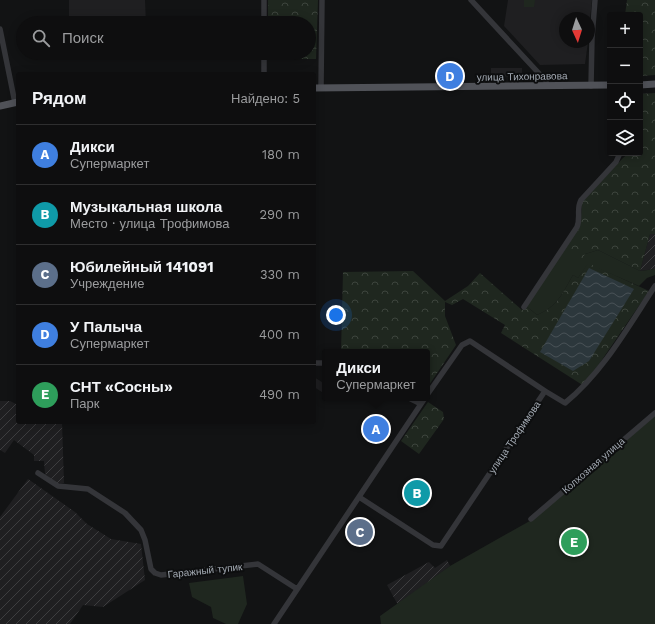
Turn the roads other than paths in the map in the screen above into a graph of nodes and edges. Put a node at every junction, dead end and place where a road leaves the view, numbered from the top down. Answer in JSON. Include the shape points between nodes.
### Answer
{"nodes":[{"id":1,"x":264,"y":0,"type":"edge"},
{"id":2,"x":322,"y":0,"type":"edge"},
{"id":3,"x":471,"y":0,"type":"edge"},
{"id":4,"x":595,"y":0,"type":"edge"},
{"id":5,"x":264,"y":16,"type":"edge"},
{"id":6,"x":0,"y":29,"type":"edge"},
{"id":7,"x":264,"y":60,"type":"edge"},
{"id":8,"x":264,"y":72,"type":"edge"},
{"id":9,"x":655,"y":84,"type":"edge"},
{"id":10,"x":643,"y":85,"type":"edge"},
{"id":11,"x":547,"y":86,"type":"junction"},
{"id":12,"x":591,"y":86,"type":"junction"},
{"id":13,"x":607,"y":86,"type":"edge"},
{"id":14,"x":318,"y":88,"type":"edge"},
{"id":15,"x":16,"y":102,"type":"edge"},
{"id":16,"x":0,"y":106,"type":"edge"},
{"id":17,"x":619,"y":156,"type":"edge"},
{"id":18,"x":655,"y":286,"type":"edge"},
{"id":19,"x":524,"y":308,"type":"dead end"},
{"id":20,"x":430,"y":391,"type":"edge"},
{"id":21,"x":545,"y":391,"type":"junction"},
{"id":22,"x":415,"y":401,"type":"edge"},
{"id":23,"x":423,"y":401,"type":"edge"},
{"id":24,"x":421,"y":404,"type":"junction"},
{"id":25,"x":655,"y":413,"type":"edge"},
{"id":26,"x":38,"y":473,"type":"dead end"},
{"id":27,"x":358,"y":497,"type":"junction"},
{"id":28,"x":531,"y":519,"type":"dead end"},
{"id":29,"x":297,"y":589,"type":"junction"},
{"id":30,"x":274,"y":624,"type":"edge"}],
"edges":[{"from":1,"to":5,"type":"street"},
{"from":2,"to":14,"type":"street","via":[[321,75]]},
{"from":3,"to":11,"type":"street","via":[[546,81]]},
{"from":4,"to":12,"type":"street"},
{"from":6,"to":15,"type":"street"},
{"from":7,"to":8,"type":"street"},
{"from":9,"to":10,"type":"main road"},
{"from":11,"to":12,"type":"main road","name":"улица Тихонравова"},
{"from":11,"to":14,"type":"main road","name":"улица Тихонравова"},
{"from":12,"to":13,"type":"main road","name":"улица Тихонравова"},
{"from":15,"to":16,"type":"main road"},
{"from":17,"to":19,"type":"street","via":[[581,200],[578,205],[577,227]]},
{"from":18,"to":21,"type":"street","name":"улица Трофимова","via":[[584,388],[565,403]]},
{"from":20,"to":21,"type":"street","via":[[463,344],[470,341]]},
{"from":21,"to":27,"type":"street","name":"улица Трофимова","via":[[440,546],[433,545]]},
{"from":22,"to":24,"type":"street"},
{"from":23,"to":24,"type":"street"},
{"from":24,"to":27,"type":"street"},
{"from":25,"to":28,"type":"street","name":"Колхозная улица"},
{"from":26,"to":29,"type":"street","name":"Гаражный тупик","via":[[58,486],[88,489],[125,513],[141,530],[146,540],[151,569],[155,574],[258,564]]},
{"from":27,"to":29,"type":"street"},
{"from":29,"to":30,"type":"street"}]}
